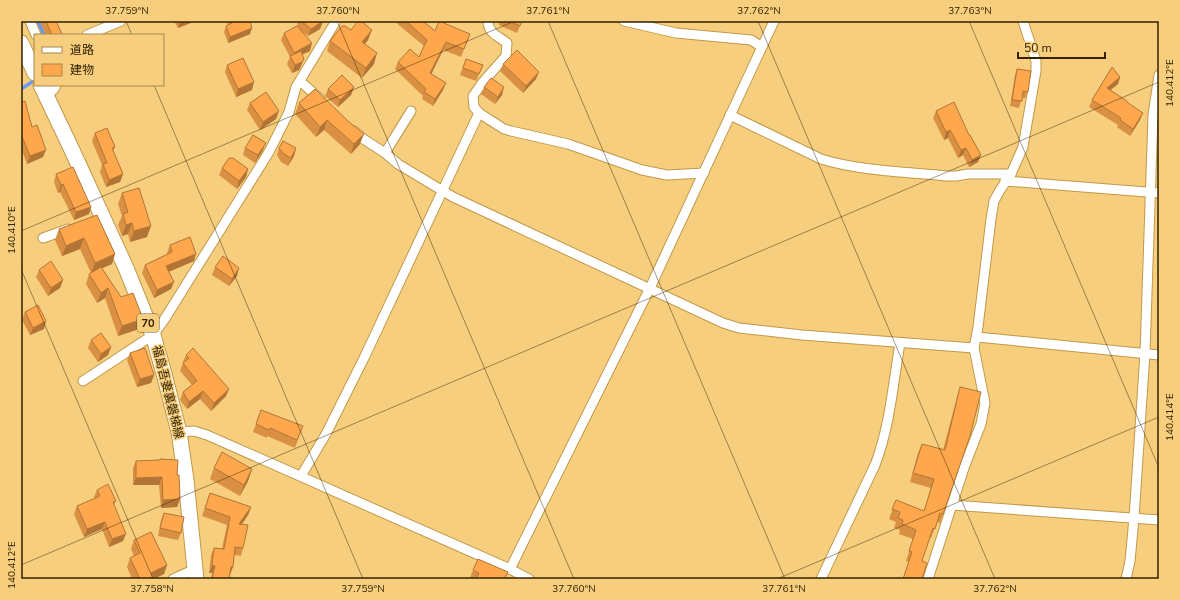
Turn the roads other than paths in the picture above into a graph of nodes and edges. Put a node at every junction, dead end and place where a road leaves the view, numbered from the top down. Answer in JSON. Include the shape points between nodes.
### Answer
{"nodes":[{"id":1,"x":30,"y":21,"type":"edge"},
{"id":2,"x":121,"y":21,"type":"edge"},
{"id":3,"x":336,"y":21,"type":"edge"},
{"id":4,"x":488,"y":21,"type":"edge"},
{"id":5,"x":624,"y":21,"type":"edge"},
{"id":6,"x":774,"y":21,"type":"edge"},
{"id":7,"x":1023,"y":21,"type":"edge"},
{"id":8,"x":36,"y":34,"type":"edge"},
{"id":9,"x":89,"y":34,"type":"edge"},
{"id":10,"x":21,"y":43,"type":"edge"},
{"id":11,"x":762,"y":47,"type":"junction"},
{"id":12,"x":34,"y":71,"type":"edge"},
{"id":13,"x":1159,"y":75,"type":"edge"},
{"id":14,"x":300,"y":81,"type":"junction"},
{"id":15,"x":56,"y":86,"type":"edge"},
{"id":16,"x":44,"y":91,"type":"edge"},
{"id":17,"x":324,"y":103,"type":"edge"},
{"id":18,"x":411,"y":111,"type":"dead end"},
{"id":19,"x":479,"y":113,"type":"junction"},
{"id":20,"x":730,"y":116,"type":"junction"},
{"id":21,"x":345,"y":123,"type":"edge"},
{"id":22,"x":385,"y":153,"type":"junction"},
{"id":23,"x":704,"y":173,"type":"junction"},
{"id":24,"x":1008,"y":177,"type":"junction"},
{"id":25,"x":444,"y":192,"type":"junction"},
{"id":26,"x":1155,"y":193,"type":"edge"},
{"id":27,"x":79,"y":225,"type":"edge"},
{"id":28,"x":43,"y":238,"type":"dead end"},
{"id":29,"x":650,"y":288,"type":"junction"},
{"id":30,"x":153,"y":336,"type":"junction"},
{"id":31,"x":976,"y":337,"type":"junction"},
{"id":32,"x":900,"y":343,"type":"junction"},
{"id":33,"x":974,"y":348,"type":"junction"},
{"id":34,"x":1145,"y":353,"type":"junction"},
{"id":35,"x":1159,"y":355,"type":"edge"},
{"id":36,"x":83,"y":381,"type":"dead end"},
{"id":37,"x":179,"y":432,"type":"junction"},
{"id":38,"x":301,"y":476,"type":"junction"},
{"id":39,"x":952,"y":505,"type":"junction"},
{"id":40,"x":1134,"y":518,"type":"junction"},
{"id":41,"x":1159,"y":520,"type":"edge"},
{"id":42,"x":510,"y":569,"type":"junction"},
{"id":43,"x":196,"y":574,"type":"edge"},
{"id":44,"x":173,"y":579,"type":"edge"},
{"id":45,"x":529,"y":579,"type":"edge"},
{"id":46,"x":821,"y":579,"type":"edge"},
{"id":47,"x":928,"y":579,"type":"edge"},
{"id":48,"x":1126,"y":579,"type":"edge"}],
"edges":[{"from":1,"to":8,"type":"street"},
{"from":2,"to":9,"type":"street"},
{"from":3,"to":14,"type":"street"},
{"from":4,"to":19,"type":"street","via":[[488,28],[507,43],[508,48],[506,56],[473,96],[474,107]]},
{"from":5,"to":11,"type":"street","via":[[676,33],[750,40]]},
{"from":6,"to":11,"type":"street"},
{"from":7,"to":24,"type":"street","via":[[1036,61],[1036,71],[1023,147]]},
{"from":10,"to":12,"type":"main road"},
{"from":11,"to":20,"type":"street"},
{"from":13,"to":26,"type":"street","via":[[1153,115]]},
{"from":14,"to":17,"type":"street"},
{"from":14,"to":30,"type":"street","via":[[289,112],[269,152]]},
{"from":15,"to":16,"type":"street","via":[[54,89]]},
{"from":16,"to":30,"type":"main road","name":"福島吾妻裏磐梯線","number":"70","via":[[71,148],[98,218],[126,268]]},
{"from":18,"to":22,"type":"street"},
{"from":19,"to":23,"type":"street","via":[[504,129],[568,144],[642,170],[667,175]]},
{"from":19,"to":25,"type":"street"},
{"from":20,"to":23,"type":"street"},
{"from":20,"to":24,"type":"street","via":[[834,163],[947,176],[968,174]]},
{"from":21,"to":22,"type":"street"},
{"from":22,"to":25,"type":"street","via":[[398,164]]},
{"from":23,"to":29,"type":"street"},
{"from":24,"to":26,"type":"street"},
{"from":24,"to":31,"type":"street","via":[[994,201]]},
{"from":25,"to":29,"type":"street"},
{"from":25,"to":38,"type":"street","via":[[362,363],[326,434]]},
{"from":26,"to":34,"type":"street"},
{"from":27,"to":28,"type":"street"},
{"from":29,"to":32,"type":"street","via":[[739,328],[802,336]]},
{"from":29,"to":42,"type":"street"},
{"from":30,"to":36,"type":"street"},
{"from":30,"to":37,"type":"main road","name":"福島吾妻裏磐梯線","number":"70"},
{"from":31,"to":33,"type":"street"},
{"from":31,"to":34,"type":"street"},
{"from":32,"to":33,"type":"street"},
{"from":32,"to":46,"type":"street","via":[[882,447]]},
{"from":33,"to":39,"type":"street","via":[[985,403],[981,424]]},
{"from":34,"to":35,"type":"street"},
{"from":34,"to":40,"type":"street"},
{"from":37,"to":38,"type":"street","via":[[194,431],[207,435]]},
{"from":37,"to":43,"type":"main road","name":"福島吾妻裏磐梯線","number":"70"},
{"from":38,"to":42,"type":"street"},
{"from":39,"to":40,"type":"street"},
{"from":39,"to":47,"type":"street"},
{"from":40,"to":41,"type":"street"},
{"from":40,"to":48,"type":"street"},
{"from":42,"to":45,"type":"street"},
{"from":43,"to":44,"type":"street"}]}
